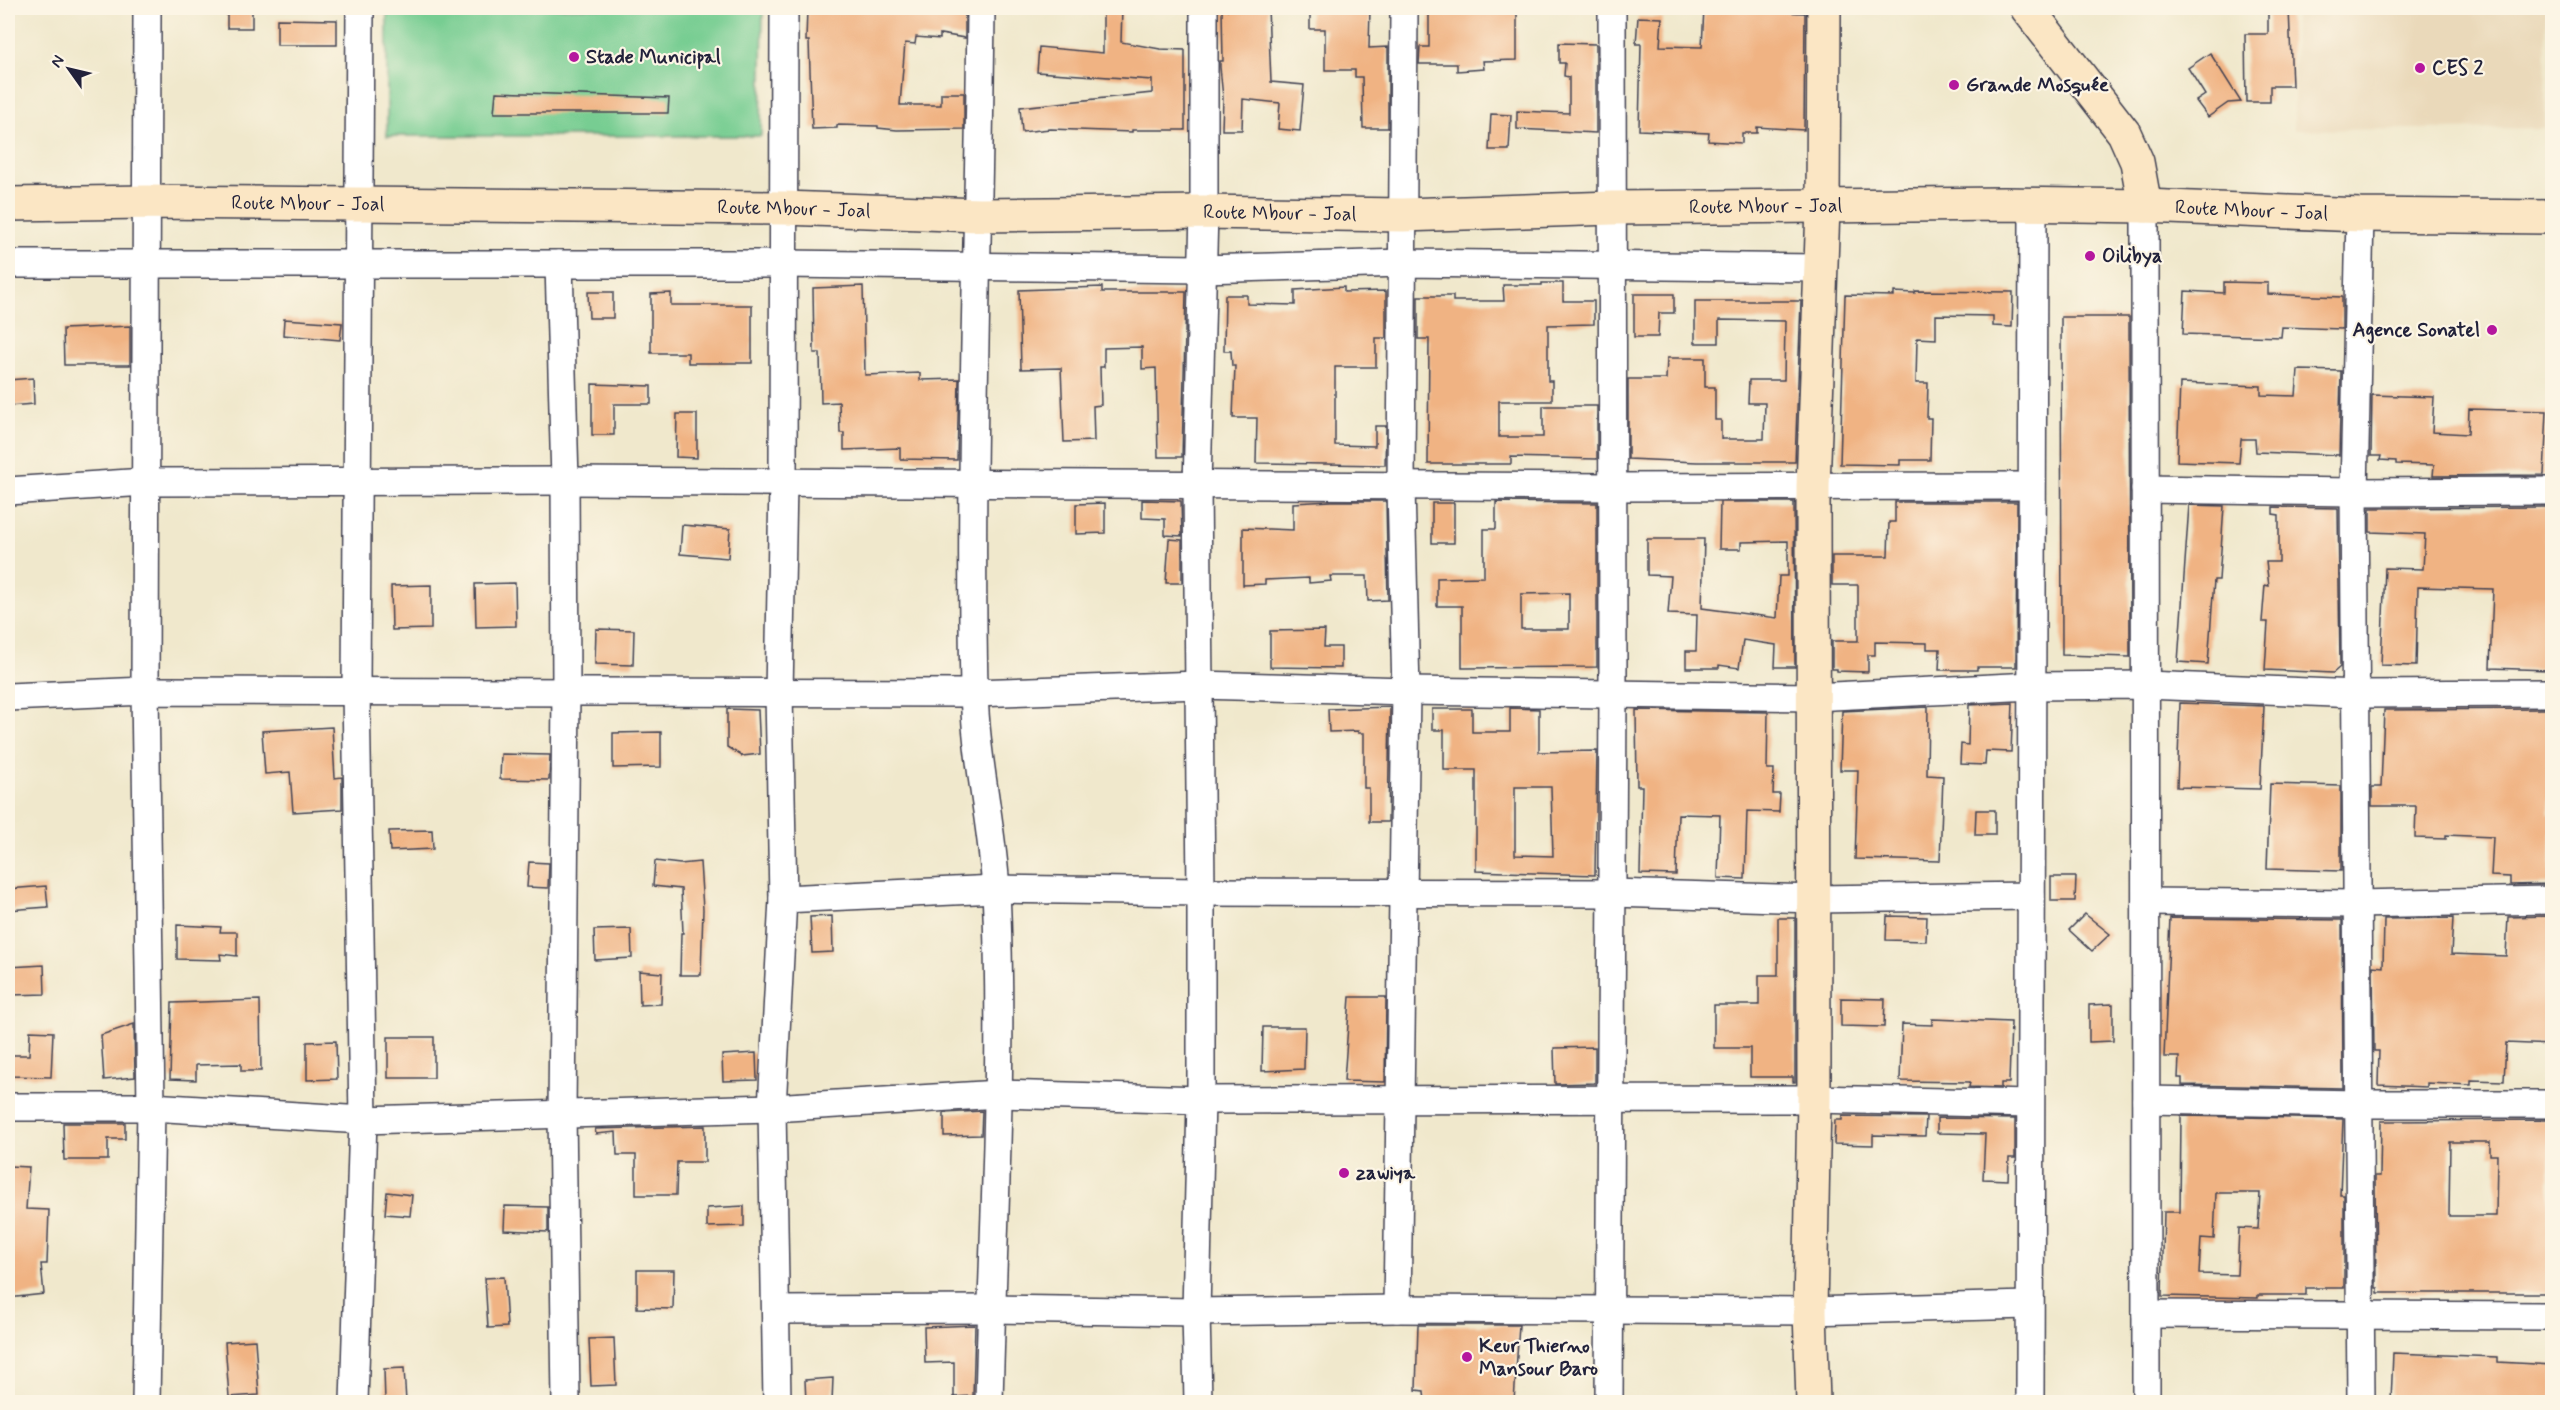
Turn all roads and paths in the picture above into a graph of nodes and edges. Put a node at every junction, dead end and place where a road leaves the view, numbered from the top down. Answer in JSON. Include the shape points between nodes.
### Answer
{"nodes":[{"id":1,"x":147,"y":8,"type":"edge"},
{"id":2,"x":360,"y":8,"type":"edge"},
{"id":3,"x":784,"y":8,"type":"edge"},
{"id":4,"x":981,"y":8,"type":"edge"},
{"id":5,"x":1204,"y":8,"type":"edge"},
{"id":6,"x":1404,"y":8,"type":"edge"},
{"id":7,"x":1612,"y":8,"type":"edge"},
{"id":8,"x":1824,"y":8,"type":"edge"},
{"id":9,"x":2027,"y":8,"type":"edge"},
{"id":10,"x":147,"y":202,"type":"junction"},
{"id":11,"x":8,"y":204,"type":"edge"},
{"id":12,"x":359,"y":204,"type":"junction"},
{"id":13,"x":2033,"y":205,"type":"junction"},
{"id":14,"x":2145,"y":206,"type":"junction"},
{"id":15,"x":784,"y":208,"type":"junction"},
{"id":16,"x":1612,"y":208,"type":"junction"},
{"id":17,"x":1823,"y":208,"type":"junction"},
{"id":18,"x":1204,"y":212,"type":"junction"},
{"id":19,"x":980,"y":215,"type":"junction"},
{"id":20,"x":1403,"y":215,"type":"junction"},
{"id":21,"x":2360,"y":215,"type":"junction"},
{"id":22,"x":2553,"y":217,"type":"edge"},
{"id":23,"x":1402,"y":263,"type":"junction"},
{"id":24,"x":8,"y":264,"type":"edge"},
{"id":25,"x":146,"y":264,"type":"junction"},
{"id":26,"x":358,"y":264,"type":"junction"},
{"id":27,"x":559,"y":264,"type":"junction"},
{"id":28,"x":784,"y":264,"type":"junction"},
{"id":29,"x":1612,"y":266,"type":"junction"},
{"id":30,"x":978,"y":267,"type":"junction"},
{"id":31,"x":1821,"y":268,"type":"junction"},
{"id":32,"x":1203,"y":269,"type":"junction"},
{"id":33,"x":565,"y":481,"type":"junction"},
{"id":34,"x":146,"y":482,"type":"junction"},
{"id":35,"x":358,"y":483,"type":"junction"},
{"id":36,"x":783,"y":484,"type":"junction"},
{"id":37,"x":973,"y":484,"type":"junction"},
{"id":38,"x":1197,"y":486,"type":"junction"},
{"id":39,"x":2031,"y":486,"type":"junction"},
{"id":40,"x":1401,"y":487,"type":"junction"},
{"id":41,"x":1611,"y":487,"type":"junction"},
{"id":42,"x":1813,"y":487,"type":"junction"},
{"id":43,"x":2145,"y":489,"type":"junction"},
{"id":44,"x":8,"y":491,"type":"edge"},
{"id":45,"x":2553,"y":491,"type":"edge"},
{"id":46,"x":2354,"y":492,"type":"junction"},
{"id":47,"x":1199,"y":685,"type":"junction"},
{"id":48,"x":2146,"y":685,"type":"junction"},
{"id":49,"x":2032,"y":686,"type":"junction"},
{"id":50,"x":145,"y":691,"type":"junction"},
{"id":51,"x":357,"y":691,"type":"junction"},
{"id":52,"x":566,"y":691,"type":"junction"},
{"id":53,"x":1406,"y":692,"type":"junction"},
{"id":54,"x":779,"y":693,"type":"junction"},
{"id":55,"x":974,"y":693,"type":"junction"},
{"id":56,"x":1613,"y":693,"type":"junction"},
{"id":57,"x":2553,"y":693,"type":"edge"},
{"id":58,"x":2357,"y":694,"type":"junction"},
{"id":59,"x":8,"y":697,"type":"edge"},
{"id":60,"x":1813,"y":697,"type":"junction"},
{"id":61,"x":996,"y":889,"type":"junction"},
{"id":62,"x":1201,"y":892,"type":"junction"},
{"id":63,"x":1403,"y":892,"type":"junction"},
{"id":64,"x":1612,"y":893,"type":"junction"},
{"id":65,"x":2031,"y":897,"type":"junction"},
{"id":66,"x":1815,"y":898,"type":"junction"},
{"id":67,"x":783,"y":900,"type":"junction"},
{"id":68,"x":2553,"y":900,"type":"edge"},
{"id":69,"x":2146,"y":902,"type":"junction"},
{"id":70,"x":2356,"y":904,"type":"junction"},
{"id":71,"x":999,"y":1094,"type":"junction"},
{"id":72,"x":1814,"y":1099,"type":"junction"},
{"id":73,"x":1201,"y":1100,"type":"junction"},
{"id":74,"x":1610,"y":1100,"type":"junction"},
{"id":75,"x":2146,"y":1100,"type":"junction"},
{"id":76,"x":1400,"y":1101,"type":"junction"},
{"id":77,"x":2030,"y":1104,"type":"junction"},
{"id":78,"x":2359,"y":1104,"type":"junction"},
{"id":79,"x":2553,"y":1104,"type":"edge"},
{"id":80,"x":8,"y":1107,"type":"edge"},
{"id":81,"x":151,"y":1107,"type":"junction"},
{"id":82,"x":772,"y":1108,"type":"junction"},
{"id":83,"x":562,"y":1113,"type":"junction"},
{"id":84,"x":363,"y":1120,"type":"junction"},
{"id":85,"x":2028,"y":1305,"type":"junction"},
{"id":86,"x":991,"y":1309,"type":"junction"},
{"id":87,"x":1397,"y":1309,"type":"junction"},
{"id":88,"x":776,"y":1310,"type":"junction"},
{"id":89,"x":1610,"y":1310,"type":"junction"},
{"id":90,"x":1810,"y":1311,"type":"junction"},
{"id":91,"x":1196,"y":1312,"type":"junction"},
{"id":92,"x":2146,"y":1314,"type":"junction"},
{"id":93,"x":2362,"y":1315,"type":"junction"},
{"id":94,"x":2553,"y":1316,"type":"edge"},
{"id":95,"x":146,"y":1402,"type":"edge"},
{"id":96,"x":354,"y":1402,"type":"edge"},
{"id":97,"x":566,"y":1402,"type":"edge"},
{"id":98,"x":777,"y":1402,"type":"edge"},
{"id":99,"x":989,"y":1402,"type":"edge"},
{"id":100,"x":1198,"y":1402,"type":"edge"},
{"id":101,"x":1609,"y":1402,"type":"edge"},
{"id":102,"x":1813,"y":1402,"type":"edge"},
{"id":103,"x":2030,"y":1402,"type":"edge"},
{"id":104,"x":2146,"y":1402,"type":"edge"},
{"id":105,"x":2361,"y":1402,"type":"edge"}],
"edges":[{"from":1,"to":10,"type":"street"},
{"from":2,"to":12,"type":"street"},
{"from":3,"to":15,"type":"street"},
{"from":4,"to":19,"type":"street"},
{"from":5,"to":18,"type":"street"},
{"from":6,"to":20,"type":"street"},
{"from":7,"to":16,"type":"street"},
{"from":8,"to":17,"type":"main road"},
{"from":9,"to":14,"type":"main road","via":[[2124,133],[2137,162]]},
{"from":10,"to":11,"type":"main road","name":"Route Mbour - Joal"},
{"from":10,"to":12,"type":"main road","name":"Route Mbour - Joal"},
{"from":10,"to":25,"type":"street"},
{"from":12,"to":15,"type":"main road","name":"Route Mbour - Joal"},
{"from":12,"to":26,"type":"street"},
{"from":13,"to":14,"type":"main road","name":"Route Mbour - Joal"},
{"from":13,"to":17,"type":"main road","name":"Route Mbour - Joal"},
{"from":13,"to":39,"type":"street"},
{"from":14,"to":21,"type":"main road","name":"Route Mbour - Joal"},
{"from":14,"to":43,"type":"street"},
{"from":15,"to":19,"type":"main road","name":"Route Mbour - Joal"},
{"from":15,"to":28,"type":"street"},
{"from":16,"to":17,"type":"main road","name":"Route Mbour - Joal"},
{"from":16,"to":20,"type":"main road","name":"Route Mbour - Joal"},
{"from":16,"to":29,"type":"street"},
{"from":17,"to":31,"type":"main road"},
{"from":18,"to":19,"type":"main road","name":"Route Mbour - Joal"},
{"from":18,"to":20,"type":"main road","name":"Route Mbour - Joal"},
{"from":18,"to":32,"type":"street"},
{"from":19,"to":30,"type":"street"},
{"from":20,"to":23,"type":"street"},
{"from":21,"to":22,"type":"main road","name":"Route Mbour - Joal"},
{"from":21,"to":46,"type":"street"},
{"from":23,"to":29,"type":"street"},
{"from":23,"to":32,"type":"street"},
{"from":23,"to":40,"type":"street"},
{"from":24,"to":25,"type":"street"},
{"from":25,"to":26,"type":"street"},
{"from":25,"to":34,"type":"street"},
{"from":26,"to":27,"type":"street"},
{"from":26,"to":35,"type":"street"},
{"from":27,"to":28,"type":"street"},
{"from":27,"to":33,"type":"street"},
{"from":28,"to":30,"type":"street"},
{"from":28,"to":36,"type":"street"},
{"from":29,"to":31,"type":"street"},
{"from":29,"to":41,"type":"street"},
{"from":30,"to":32,"type":"street"},
{"from":30,"to":37,"type":"street"},
{"from":31,"to":42,"type":"main road"},
{"from":32,"to":38,"type":"street"},
{"from":33,"to":35,"type":"street"},
{"from":33,"to":36,"type":"street"},
{"from":33,"to":52,"type":"street"},
{"from":34,"to":35,"type":"street"},
{"from":34,"to":44,"type":"street"},
{"from":34,"to":50,"type":"street"},
{"from":35,"to":51,"type":"street"},
{"from":36,"to":37,"type":"street"},
{"from":36,"to":54,"type":"street"},
{"from":37,"to":38,"type":"street"},
{"from":37,"to":55,"type":"street"},
{"from":38,"to":40,"type":"street"},
{"from":38,"to":47,"type":"street"},
{"from":39,"to":42,"type":"street"},
{"from":39,"to":49,"type":"street"},
{"from":40,"to":41,"type":"street"},
{"from":40,"to":53,"type":"street"},
{"from":41,"to":42,"type":"street"},
{"from":41,"to":56,"type":"street"},
{"from":42,"to":60,"type":"main road"},
{"from":43,"to":46,"type":"street"},
{"from":43,"to":48,"type":"street"},
{"from":45,"to":46,"type":"street"},
{"from":46,"to":58,"type":"street"},
{"from":47,"to":53,"type":"street"},
{"from":47,"to":55,"type":"street"},
{"from":47,"to":62,"type":"street"},
{"from":48,"to":49,"type":"street"},
{"from":48,"to":58,"type":"street"},
{"from":48,"to":69,"type":"street"},
{"from":49,"to":60,"type":"street"},
{"from":49,"to":65,"type":"street"},
{"from":50,"to":51,"type":"street"},
{"from":50,"to":59,"type":"street"},
{"from":50,"to":81,"type":"street"},
{"from":51,"to":52,"type":"street"},
{"from":51,"to":84,"type":"street"},
{"from":52,"to":54,"type":"street"},
{"from":52,"to":83,"type":"street"},
{"from":53,"to":56,"type":"street"},
{"from":53,"to":63,"type":"street"},
{"from":54,"to":55,"type":"street"},
{"from":54,"to":67,"type":"street"},
{"from":55,"to":61,"type":"street"},
{"from":56,"to":60,"type":"street"},
{"from":56,"to":64,"type":"street"},
{"from":57,"to":58,"type":"street"},
{"from":58,"to":70,"type":"street"},
{"from":60,"to":66,"type":"main road"},
{"from":61,"to":62,"type":"street"},
{"from":61,"to":67,"type":"street"},
{"from":61,"to":71,"type":"street"},
{"from":62,"to":63,"type":"street"},
{"from":62,"to":73,"type":"street"},
{"from":63,"to":64,"type":"street"},
{"from":63,"to":76,"type":"street"},
{"from":64,"to":66,"type":"street"},
{"from":64,"to":74,"type":"street"},
{"from":65,"to":66,"type":"street"},
{"from":65,"to":77,"type":"street"},
{"from":66,"to":72,"type":"main road"},
{"from":67,"to":82,"type":"street"},
{"from":68,"to":70,"type":"street"},
{"from":69,"to":70,"type":"street"},
{"from":69,"to":75,"type":"street"},
{"from":70,"to":78,"type":"street"},
{"from":71,"to":73,"type":"street"},
{"from":71,"to":82,"type":"street"},
{"from":71,"to":86,"type":"street"},
{"from":72,"to":74,"type":"street"},
{"from":72,"to":77,"type":"street"},
{"from":72,"to":90,"type":"main road"},
{"from":73,"to":76,"type":"street"},
{"from":73,"to":91,"type":"street"},
{"from":74,"to":76,"type":"street"},
{"from":74,"to":89,"type":"street"},
{"from":75,"to":78,"type":"street"},
{"from":75,"to":92,"type":"street"},
{"from":76,"to":87,"type":"street"},
{"from":77,"to":85,"type":"street"},
{"from":78,"to":79,"type":"street"},
{"from":78,"to":93,"type":"street"},
{"from":80,"to":81,"type":"street"},
{"from":81,"to":84,"type":"street"},
{"from":81,"to":95,"type":"street"},
{"from":82,"to":83,"type":"street"},
{"from":82,"to":88,"type":"street"},
{"from":83,"to":84,"type":"street"},
{"from":83,"to":97,"type":"street"},
{"from":84,"to":96,"type":"street"},
{"from":85,"to":90,"type":"street"},
{"from":85,"to":103,"type":"street"},
{"from":86,"to":88,"type":"street"},
{"from":86,"to":91,"type":"street"},
{"from":86,"to":99,"type":"street"},
{"from":87,"to":89,"type":"street"},
{"from":87,"to":91,"type":"street"},
{"from":88,"to":98,"type":"street"},
{"from":89,"to":90,"type":"street"},
{"from":89,"to":101,"type":"street"},
{"from":90,"to":102,"type":"main road"},
{"from":91,"to":100,"type":"street"},
{"from":92,"to":93,"type":"street"},
{"from":92,"to":104,"type":"street"},
{"from":93,"to":94,"type":"street"},
{"from":93,"to":105,"type":"street"}]}
